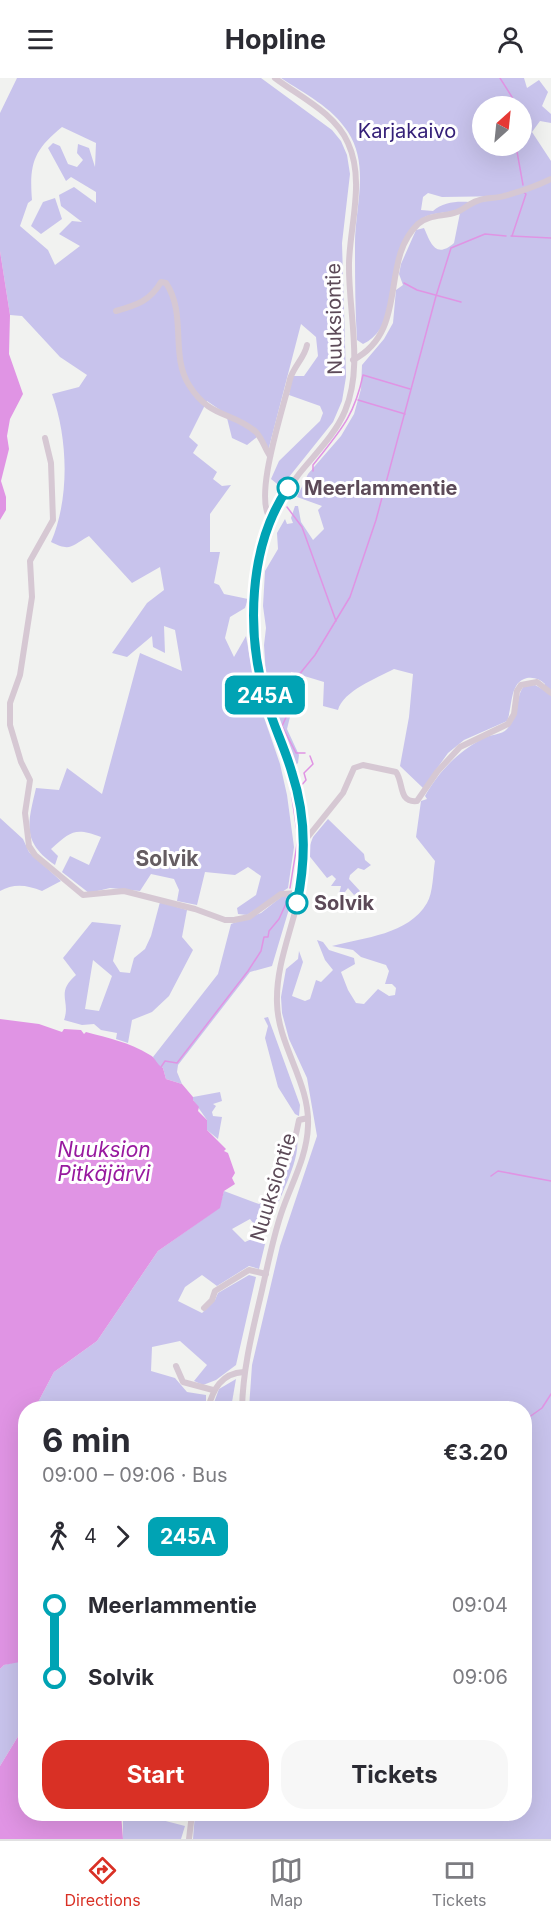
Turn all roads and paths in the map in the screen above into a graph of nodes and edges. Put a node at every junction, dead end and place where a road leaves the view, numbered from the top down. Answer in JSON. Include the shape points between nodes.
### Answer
{"nodes":[{"id":1,"x":275,"y":78,"type":"edge"},
{"id":2,"x":551,"y":179,"type":"edge"},
{"id":3,"x":116,"y":311,"type":"dead end"},
{"id":4,"x":307,"y":345,"type":"dead end"},
{"id":5,"x":353,"y":360,"type":"junction"},
{"id":6,"x":45,"y":438,"type":"dead end"},
{"id":7,"x":270,"y":456,"type":"junction"},
{"id":8,"x":271,"y":519,"type":"junction"},
{"id":9,"x":551,"y":693,"type":"edge"},
{"id":10,"x":303,"y":843,"type":"junction"},
{"id":11,"x":299,"y":893,"type":"junction"},
{"id":12,"x":308,"y":1118,"type":"junction"},
{"id":13,"x":273,"y":1185,"type":"dead end"},
{"id":14,"x":266,"y":1274,"type":"junction"},
{"id":15,"x":204,"y":1308,"type":"dead end"},
{"id":16,"x":176,"y":1366,"type":"dead end"},
{"id":17,"x":244,"y":1372,"type":"junction"},
{"id":18,"x":213,"y":1390,"type":"junction"},
{"id":19,"x":210,"y":1401,"type":"edge"},
{"id":20,"x":242,"y":1401,"type":"edge"},
{"id":21,"x":191,"y":1821,"type":"edge"},
{"id":22,"x":189,"y":1839,"type":"edge"}],
"edges":[{"from":1,"to":5,"type":"street","name":"Nuuksiontie","via":[[337,125],[354,160],[356,183],[349,265]]},
{"from":2,"to":5,"type":"street","via":[[503,197],[477,201],[417,225],[402,254],[387,323],[369,348]]},
{"from":3,"to":7,"type":"street","via":[[142,303],[161,282],[166,283],[178,313],[179,349],[188,383],[215,412],[258,434]]},
{"from":4,"to":7,"type":"street","via":[[292,372]]},
{"from":5,"to":8,"type":"street","name":"Nuuksiontie","via":[[352,386],[341,420],[291,484]]},
{"from":6,"to":11,"type":"street","via":[[51,463],[53,520],[30,561],[33,597],[9,716],[15,744],[30,780],[25,825],[32,851],[82,895],[124,891],[225,920],[249,917],[281,894]]},
{"from":7,"to":8,"type":"street","via":[[264,507]]},
{"from":8,"to":10,"type":"street","name":"Nuuksiontie","via":[[256,593],[256,649],[266,700],[298,791]]},
{"from":9,"to":10,"type":"street","via":[[537,682],[521,685],[508,724],[460,747],[417,801],[404,796],[396,772],[363,765],[354,768],[343,793]]},
{"from":10,"to":11,"type":"street","name":"Nuuksiontie"},
{"from":11,"to":12,"type":"street","name":"Nuuksiontie","via":[[280,965],[276,1004]]},
{"from":12,"to":13,"type":"street","via":[[299,1120],[285,1171]]},
{"from":12,"to":14,"type":"street","name":"Nuuksiontie","via":[[304,1153],[278,1224]]},
{"from":14,"to":15,"type":"street","via":[[249,1270],[215,1291],[213,1300]]},
{"from":14,"to":17,"type":"street","name":"Nuuksiontie"},
{"from":16,"to":18,"type":"street","via":[[183,1382]]},
{"from":17,"to":18,"type":"street","via":[[222,1380]]},
{"from":17,"to":20,"type":"street","name":"Nuuksiontie"},
{"from":18,"to":19,"type":"street"},
{"from":21,"to":22,"type":"street"}]}
